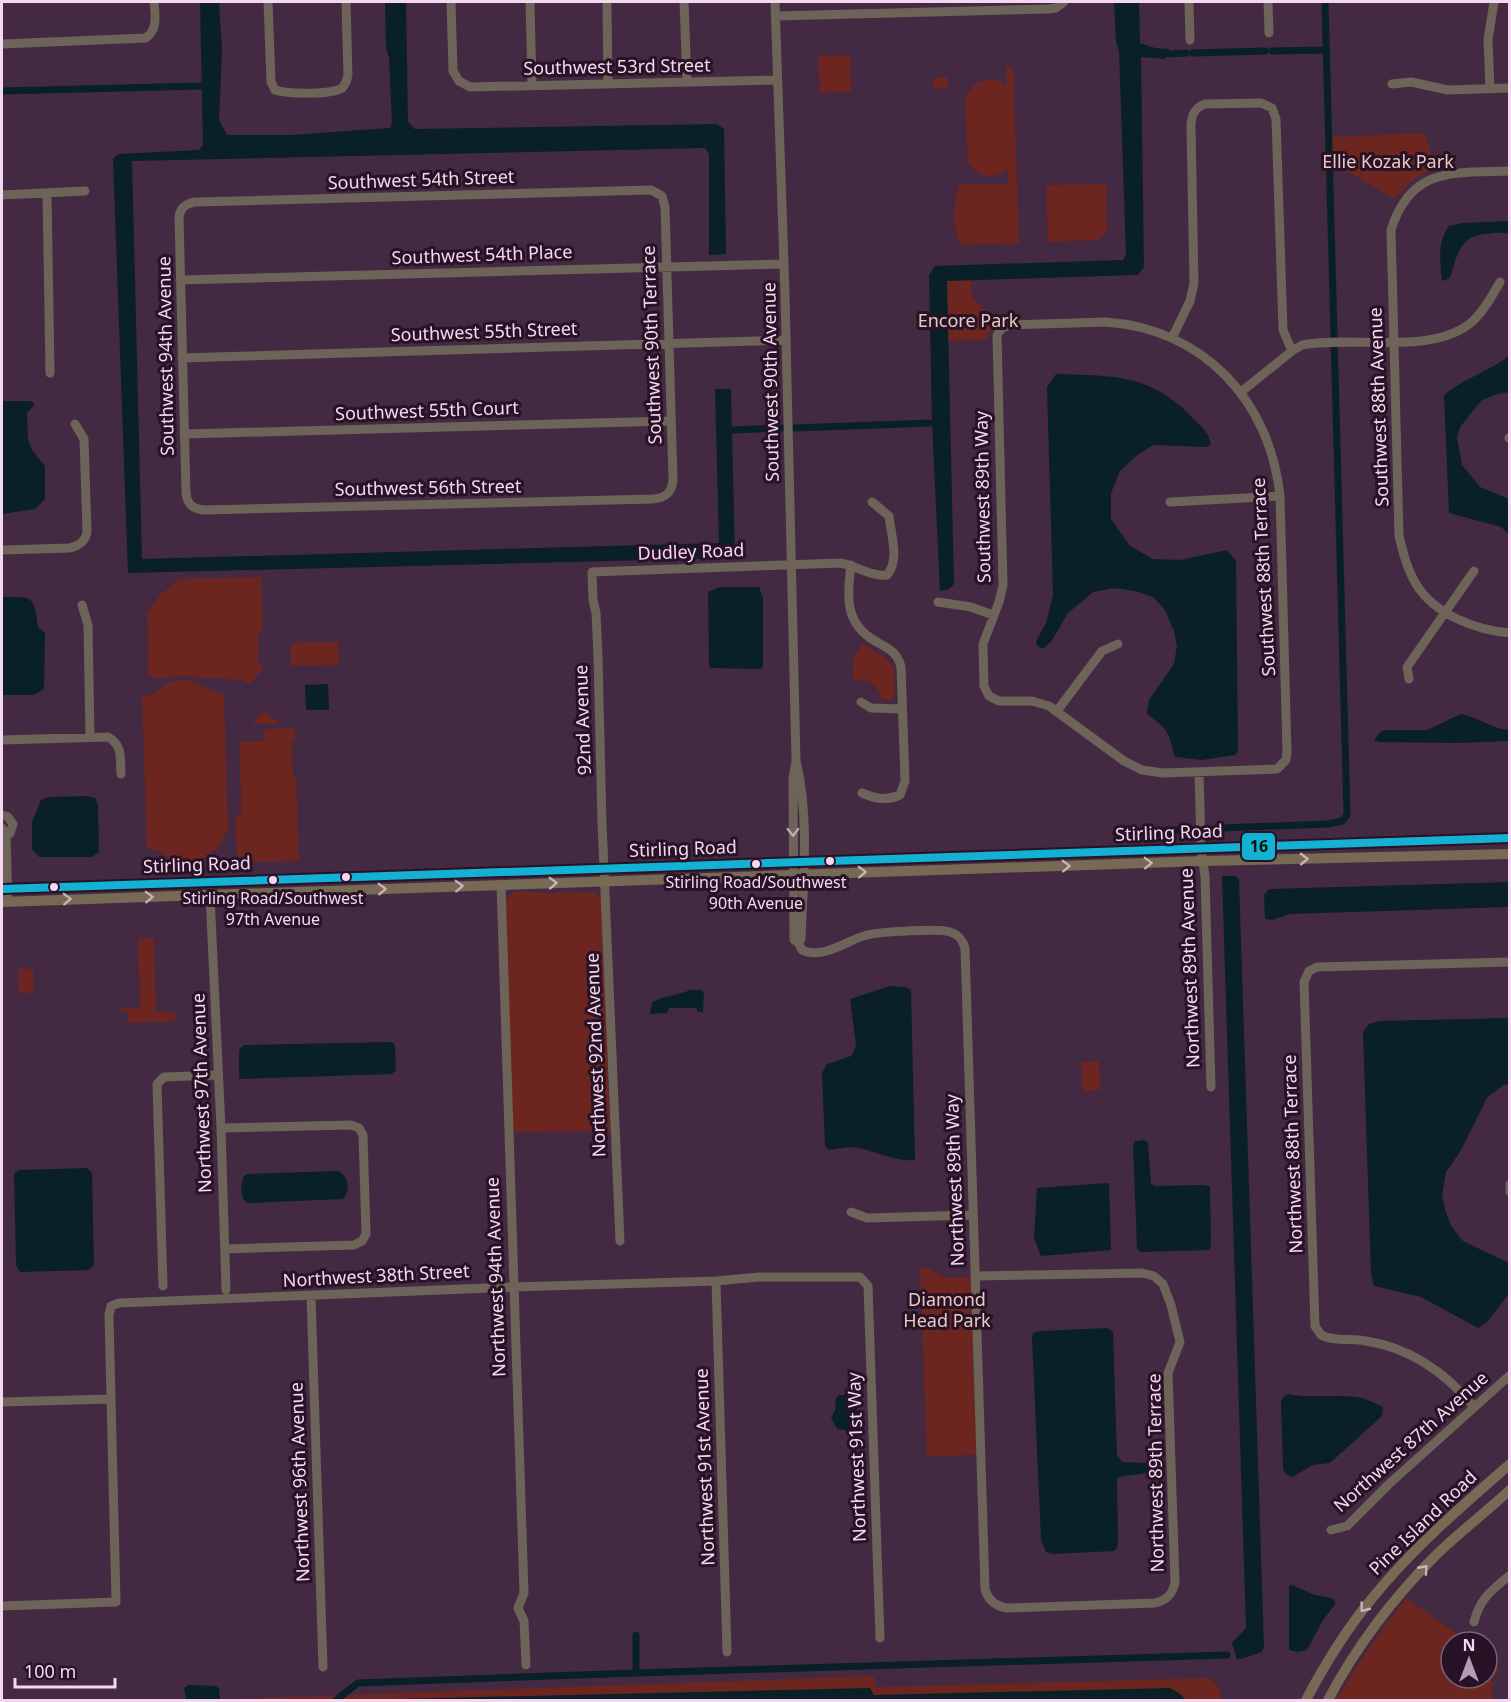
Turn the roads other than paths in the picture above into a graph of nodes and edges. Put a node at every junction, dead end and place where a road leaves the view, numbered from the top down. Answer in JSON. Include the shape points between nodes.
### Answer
{"nodes":[{"id":1,"x":154,"y":2,"type":"edge"},
{"id":2,"x":268,"y":2,"type":"edge"},
{"id":3,"x":346,"y":2,"type":"edge"},
{"id":4,"x":451,"y":2,"type":"edge"},
{"id":5,"x":530,"y":2,"type":"edge"},
{"id":6,"x":607,"y":2,"type":"edge"},
{"id":7,"x":684,"y":2,"type":"edge"},
{"id":8,"x":775,"y":2,"type":"edge"},
{"id":9,"x":1189,"y":2,"type":"edge"},
{"id":10,"x":1268,"y":2,"type":"edge"},
{"id":11,"x":1494,"y":2,"type":"edge"},
{"id":12,"x":1062,"y":3,"type":"edge"},
{"id":13,"x":776,"y":16,"type":"junction"},
{"id":14,"x":1269,"y":33,"type":"dead end"},
{"id":15,"x":1190,"y":40,"type":"dead end"},
{"id":16,"x":2,"y":44,"type":"edge"},
{"id":17,"x":777,"y":80,"type":"junction"},
{"id":18,"x":687,"y":82,"type":"junction"},
{"id":19,"x":608,"y":83,"type":"junction"},
{"id":20,"x":1392,"y":84,"type":"dead end"},
{"id":21,"x":532,"y":85,"type":"junction"},
{"id":22,"x":1509,"y":88,"type":"edge"},
{"id":23,"x":1490,"y":89,"type":"junction"},
{"id":24,"x":1509,"y":171,"type":"edge"},
{"id":25,"x":85,"y":191,"type":"dead end"},
{"id":26,"x":48,"y":193,"type":"junction"},
{"id":27,"x":660,"y":194,"type":"joint"},
{"id":28,"x":2,"y":195,"type":"edge"},
{"id":29,"x":183,"y":207,"type":"joint"},
{"id":30,"x":784,"y":264,"type":"junction"},
{"id":31,"x":667,"y":266,"type":"junction"},
{"id":32,"x":180,"y":280,"type":"junction"},
{"id":33,"x":1500,"y":282,"type":"dead end"},
{"id":34,"x":1000,"y":330,"type":"joint"},
{"id":35,"x":1172,"y":338,"type":"junction"},
{"id":36,"x":786,"y":340,"type":"junction"},
{"id":37,"x":1393,"y":342,"type":"junction"},
{"id":38,"x":669,"y":343,"type":"junction"},
{"id":39,"x":1292,"y":351,"type":"junction"},
{"id":40,"x":182,"y":358,"type":"junction"},
{"id":41,"x":50,"y":373,"type":"dead end"},
{"id":42,"x":1241,"y":392,"type":"junction"},
{"id":43,"x":671,"y":420,"type":"junction"},
{"id":44,"x":75,"y":424,"type":"dead end"},
{"id":45,"x":184,"y":434,"type":"junction"},
{"id":46,"x":667,"y":495,"type":"joint"},
{"id":47,"x":1280,"y":496,"type":"junction"},
{"id":48,"x":872,"y":502,"type":"dead end"},
{"id":49,"x":1170,"y":502,"type":"dead end"},
{"id":50,"x":190,"y":505,"type":"joint"},
{"id":51,"x":2,"y":550,"type":"edge"},
{"id":52,"x":791,"y":565,"type":"junction"},
{"id":53,"x":851,"y":565,"type":"junction"},
{"id":54,"x":1474,"y":571,"type":"dead end"},
{"id":55,"x":592,"y":572,"type":"joint"},
{"id":56,"x":938,"y":602,"type":"dead end"},
{"id":57,"x":82,"y":605,"type":"dead end"},
{"id":58,"x":1445,"y":612,"type":"junction"},
{"id":59,"x":993,"y":615,"type":"junction"},
{"id":60,"x":1509,"y":633,"type":"edge"},
{"id":61,"x":1118,"y":644,"type":"dead end"},
{"id":62,"x":1409,"y":679,"type":"dead end"},
{"id":63,"x":861,"y":702,"type":"dead end"},
{"id":64,"x":902,"y":709,"type":"junction"},
{"id":65,"x":1057,"y":711,"type":"junction"},
{"id":66,"x":90,"y":737,"type":"junction"},
{"id":67,"x":2,"y":740,"type":"edge"},
{"id":68,"x":1198,"y":772,"type":"junction"},
{"id":69,"x":121,"y":774,"type":"dead end"},
{"id":70,"x":862,"y":793,"type":"dead end"},
{"id":71,"x":2,"y":815,"type":"edge"},
{"id":72,"x":3,"y":835,"type":"edge"},
{"id":73,"x":1509,"y":838,"type":"edge"},
{"id":74,"x":1493,"y":839,"type":"junction"},
{"id":75,"x":1202,"y":848,"type":"junction"},
{"id":76,"x":1090,"y":853,"type":"junction"},
{"id":77,"x":1494,"y":854,"type":"junction"},
{"id":78,"x":1509,"y":854,"type":"edge"},
{"id":79,"x":4,"y":857,"type":"edge"},
{"id":80,"x":1203,"y":861,"type":"junction"},
{"id":81,"x":798,"y":862,"type":"junction"},
{"id":82,"x":1094,"y":865,"type":"junction"},
{"id":83,"x":604,"y":868,"type":"junction"},
{"id":84,"x":798,"y":874,"type":"junction"},
{"id":85,"x":305,"y":878,"type":"junction"},
{"id":86,"x":605,"y":881,"type":"junction"},
{"id":87,"x":126,"y":884,"type":"junction"},
{"id":88,"x":501,"y":885,"type":"junction"},
{"id":89,"x":5,"y":888,"type":"edge"},
{"id":90,"x":305,"y":892,"type":"junction"},
{"id":91,"x":210,"y":895,"type":"junction"},
{"id":92,"x":127,"y":898,"type":"junction"},
{"id":93,"x":5,"y":902,"type":"edge"},
{"id":94,"x":957,"y":936,"type":"joint"},
{"id":95,"x":1509,"y":962,"type":"edge"},
{"id":96,"x":219,"y":1075,"type":"junction"},
{"id":97,"x":1211,"y":1087,"type":"dead end"},
{"id":98,"x":221,"y":1128,"type":"junction"},
{"id":99,"x":1509,"y":1184,"type":"edge"},
{"id":100,"x":1508,"y":1193,"type":"edge"},
{"id":101,"x":850,"y":1212,"type":"dead end"},
{"id":102,"x":972,"y":1215,"type":"junction"},
{"id":103,"x":620,"y":1241,"type":"dead end"},
{"id":104,"x":225,"y":1249,"type":"junction"},
{"id":105,"x":975,"y":1276,"type":"junction"},
{"id":106,"x":860,"y":1277,"type":"joint"},
{"id":107,"x":716,"y":1281,"type":"junction"},
{"id":108,"x":163,"y":1286,"type":"dead end"},
{"id":109,"x":513,"y":1287,"type":"junction"},
{"id":110,"x":226,"y":1290,"type":"dead end"},
{"id":111,"x":311,"y":1296,"type":"junction"},
{"id":112,"x":1509,"y":1375,"type":"edge"},
{"id":113,"x":111,"y":1399,"type":"junction"},
{"id":114,"x":2,"y":1402,"type":"edge"},
{"id":115,"x":1474,"y":1407,"type":"junction"},
{"id":116,"x":1509,"y":1464,"type":"edge"},
{"id":117,"x":1509,"y":1490,"type":"edge"},
{"id":118,"x":1331,"y":1530,"type":"dead end"},
{"id":119,"x":1509,"y":1575,"type":"edge"},
{"id":120,"x":1169,"y":1596,"type":"joint"},
{"id":121,"x":2,"y":1606,"type":"edge"},
{"id":122,"x":1474,"y":1622,"type":"dead end"},
{"id":123,"x":880,"y":1638,"type":"dead end"},
{"id":124,"x":727,"y":1652,"type":"dead end"},
{"id":125,"x":526,"y":1665,"type":"dead end"},
{"id":126,"x":323,"y":1667,"type":"dead end"},
{"id":127,"x":1306,"y":1701,"type":"edge"},
{"id":128,"x":1329,"y":1701,"type":"edge"}],
"edges":[{"from":1,"to":16,"type":"street","via":[[155,26],[142,39]]},
{"from":2,"to":3,"type":"street","via":[[270,77],[275,90],[291,93],[329,92],[343,87],[348,75]]},
{"from":4,"to":21,"type":"street","name":"Southwest 53rd Street","via":[[451,63],[459,81],[470,87]]},
{"from":5,"to":21,"type":"street"},
{"from":6,"to":19,"type":"street"},
{"from":7,"to":18,"type":"street"},
{"from":8,"to":13,"type":"street","name":"Southwest 90th Avenue"},
{"from":9,"to":15,"type":"street"},
{"from":10,"to":14,"type":"street"},
{"from":11,"to":23,"type":"street","via":[[1488,40]]},
{"from":12,"to":13,"type":"street","via":[[1048,9]]},
{"from":13,"to":17,"type":"street","name":"Southwest 90th Avenue"},
{"from":17,"to":18,"type":"street","name":"Southwest 53rd Street"},
{"from":17,"to":30,"type":"street","name":"Southwest 90th Avenue"},
{"from":18,"to":19,"type":"street","name":"Southwest 53rd Street"},
{"from":19,"to":21,"type":"street","name":"Southwest 53rd Street"},
{"from":20,"to":23,"type":"street","via":[[1411,82],[1448,90]]},
{"from":22,"to":23,"type":"street"},
{"from":24,"to":37,"type":"street","name":"Southwest 88th Avenue","via":[[1450,173],[1432,178],[1412,191],[1397,211],[1391,230]]},
{"from":25,"to":26,"type":"street"},
{"from":26,"to":28,"type":"street"},
{"from":26,"to":41,"type":"street"},
{"from":27,"to":29,"type":"street","name":"Southwest 54th Street","via":[[651,190],[195,202]]},
{"from":27,"to":31,"type":"street","name":"Southwest 90th Terrace","via":[[665,207]]},
{"from":29,"to":32,"type":"street","name":"Southwest 94th Avenue","via":[[179,218]]},
{"from":30,"to":31,"type":"street","name":"Southwest 54th Place"},
{"from":30,"to":36,"type":"street","name":"Southwest 90th Avenue"},
{"from":31,"to":32,"type":"street","name":"Southwest 54th Place"},
{"from":31,"to":38,"type":"street","name":"Southwest 90th Terrace"},
{"from":32,"to":40,"type":"street","name":"Southwest 94th Avenue"},
{"from":33,"to":37,"type":"street","via":[[1487,305],[1460,331],[1432,340]]},
{"from":34,"to":35,"type":"street","name":"Southwest 88th Terrace","via":[[1018,324],[1106,322],[1144,328]]},
{"from":34,"to":59,"type":"street","name":"Southwest 89th Way","via":[[996,344],[1003,585]]},
{"from":35,"to":39,"type":"street","via":[[1194,283],[1194,111],[1205,105],[1261,103],[1270,106],[1276,119],[1283,330]]},
{"from":35,"to":42,"type":"street","name":"Southwest 88th Terrace","via":[[1213,364]]},
{"from":36,"to":38,"type":"street","name":"Southwest 55th Street"},
{"from":36,"to":52,"type":"street","name":"Southwest 90th Avenue"},
{"from":37,"to":39,"type":"street","via":[[1315,343]]},
{"from":37,"to":58,"type":"street","name":"Southwest 88th Avenue","via":[[1399,536],[1406,565],[1417,586]]},
{"from":38,"to":40,"type":"street","name":"Southwest 55th Street"},
{"from":38,"to":43,"type":"street","name":"Southwest 90th Terrace"},
{"from":39,"to":42,"type":"street"},
{"from":40,"to":45,"type":"street","name":"Southwest 94th Avenue"},
{"from":42,"to":47,"type":"street","name":"Southwest 88th Terrace","via":[[1270,445]]},
{"from":43,"to":45,"type":"street","name":"Southwest 55th Court"},
{"from":43,"to":46,"type":"street","name":"Southwest 90th Terrace","via":[[673,484]]},
{"from":44,"to":51,"type":"street","via":[[84,439],[87,532],[82,543],[69,548]]},
{"from":45,"to":50,"type":"street","name":"Southwest 94th Avenue"},
{"from":46,"to":50,"type":"street","name":"Southwest 56th Street","via":[[653,499],[204,510]]},
{"from":47,"to":49,"type":"street"},
{"from":47,"to":68,"type":"street","name":"Southwest 88th Terrace","via":[[1286,760],[1274,770]]},
{"from":48,"to":53,"type":"street","name":"Dudley Road","via":[[889,516],[892,569],[887,575],[874,574]]},
{"from":52,"to":53,"type":"street","name":"Dudley Road"},
{"from":52,"to":55,"type":"street","name":"Dudley Road"},
{"from":52,"to":81,"type":"street","name":"Southwest 90th Avenue","via":[[796,761],[800,778]]},
{"from":53,"to":64,"type":"street","via":[[848,606],[863,633],[897,657],[901,667]]},
{"from":54,"to":58,"type":"street"},
{"from":55,"to":83,"type":"street","name":"92nd Avenue"},
{"from":56,"to":59,"type":"street"},
{"from":57,"to":66,"type":"street","via":[[87,626]]},
{"from":58,"to":60,"type":"street","name":"Southwest 88th Avenue","via":[[1475,627]]},
{"from":58,"to":62,"type":"street","via":[[1407,667]]},
{"from":59,"to":65,"type":"street","name":"Southwest 89th Way","via":[[983,644],[986,692],[999,701],[1032,701]]},
{"from":61,"to":65,"type":"street","via":[[1102,651]]},
{"from":63,"to":64,"type":"street","via":[[871,708]]},
{"from":64,"to":70,"type":"street","via":[[905,782],[900,795],[878,799]]},
{"from":65,"to":68,"type":"street","via":[[1133,766],[1163,773]]},
{"from":66,"to":67,"type":"street"},
{"from":66,"to":69,"type":"street","via":[[108,737],[118,744]]},
{"from":68,"to":75,"type":"street","name":"Northwest 89th Avenue"},
{"from":71,"to":72,"type":"street","via":[[13,824],[13,829]]},
{"from":72,"to":79,"type":"street"},
{"from":73,"to":74,"type":"main road","name":"Stirling Road"},
{"from":74,"to":75,"type":"main road","name":"Stirling Road"},
{"from":74,"to":77,"type":"main road"},
{"from":75,"to":76,"type":"main road","name":"Stirling Road"},
{"from":75,"to":80,"type":"street","name":"Northwest 89th Avenue"},
{"from":76,"to":81,"type":"main road","name":"Stirling Road"},
{"from":76,"to":82,"type":"main road"},
{"from":77,"to":78,"type":"main road","name":"Stirling Road"},
{"from":80,"to":77,"type":"main road","name":"Stirling Road","one_way":true},
{"from":79,"to":89,"type":"street"},
{"from":82,"to":80,"type":"main road","name":"Stirling Road","one_way":true},
{"from":80,"to":97,"type":"street","name":"Northwest 89th Avenue"},
{"from":81,"to":83,"type":"main road","name":"Stirling Road"},
{"from":81,"to":84,"type":"street","name":"Southwest 90th Avenue"},
{"from":84,"to":82,"type":"main road","name":"Stirling Road","one_way":true},
{"from":83,"to":85,"type":"main road","name":"Stirling Road"},
{"from":83,"to":86,"type":"street","name":"Northwest 92nd Avenue"},
{"from":84,"to":86,"type":"main road","name":"Stirling Road"},
{"from":84,"to":94,"type":"street","name":"Southwest 90th Avenue","via":[[798,942],[802,950],[838,947],[871,934],[945,930]]},
{"from":85,"to":87,"type":"main road","name":"Stirling Road"},
{"from":85,"to":90,"type":"main road"},
{"from":88,"to":86,"type":"main road","name":"Stirling Road","one_way":true},
{"from":86,"to":103,"type":"street","name":"Northwest 92nd Avenue"},
{"from":87,"to":89,"type":"main road","name":"Stirling Road"},
{"from":87,"to":92,"type":"main road"},
{"from":90,"to":88,"type":"main road","name":"Stirling Road","one_way":true},
{"from":88,"to":109,"type":"street","name":"Northwest 94th Avenue"},
{"from":89,"to":93,"type":"street"},
{"from":90,"to":91,"type":"main road","name":"Stirling Road"},
{"from":92,"to":91,"type":"main road","name":"Stirling Road","one_way":true},
{"from":91,"to":96,"type":"street","name":"Northwest 97th Avenue"},
{"from":93,"to":92,"type":"main road","name":"Stirling Road","one_way":true},
{"from":94,"to":102,"type":"street","name":"Northwest 89th Way","via":[[965,948]]},
{"from":95,"to":115,"type":"street","name":"Northwest 88th Terrace","via":[[1317,967],[1306,969],[1304,982],[1318,1337],[1369,1341],[1407,1353],[1459,1388]]},
{"from":96,"to":98,"type":"street","name":"Northwest 97th Avenue"},
{"from":96,"to":108,"type":"street","via":[[164,1077],[157,1084]]},
{"from":98,"to":104,"type":"street","name":"Northwest 97th Avenue"},
{"from":98,"to":104,"type":"street","via":[[351,1125],[363,1135],[366,1234],[362,1241],[354,1245]]},
{"from":99,"to":100,"type":"street"},
{"from":101,"to":102,"type":"street","via":[[867,1218]]},
{"from":102,"to":105,"type":"street","name":"Northwest 89th Way"},
{"from":104,"to":110,"type":"street","name":"Northwest 97th Avenue"},
{"from":105,"to":120,"type":"street","name":"Northwest 89th Way","via":[[985,1589],[992,1602],[1006,1608],[1155,1603]]},
{"from":105,"to":120,"type":"street","name":"Northwest 89th Terrace","via":[[1137,1273],[1161,1281],[1167,1290],[1180,1342],[1168,1373],[1175,1582]]},
{"from":106,"to":107,"type":"street","name":"Northwest 38th Street"},
{"from":106,"to":123,"type":"street","name":"Northwest 91st Way","via":[[868,1286]]},
{"from":107,"to":109,"type":"street","name":"Northwest 38th Street"},
{"from":107,"to":124,"type":"street","name":"Northwest 91st Avenue"},
{"from":109,"to":111,"type":"street","name":"Northwest 38th Street"},
{"from":109,"to":125,"type":"street","name":"Northwest 94th Avenue","via":[[524,1593],[518,1608],[524,1622]]},
{"from":111,"to":113,"type":"street","name":"Northwest 38th Street","via":[[111,1306]]},
{"from":111,"to":126,"type":"street","name":"Northwest 96th Avenue"},
{"from":112,"to":115,"type":"street","name":"Northwest 87th Avenue"},
{"from":113,"to":114,"type":"street"},
{"from":113,"to":121,"type":"street","via":[[116,1602]]},
{"from":115,"to":118,"type":"street","name":"Northwest 87th Avenue","via":[[1347,1526]]},
{"from":116,"to":127,"type":"main road","name":"Pine Island Road","one_way":true,"via":[[1429,1536],[1374,1595],[1323,1668]]},
{"from":128,"to":117,"type":"main road","name":"Pine Island Road","one_way":true,"via":[[1385,1612],[1437,1554]]},
{"from":119,"to":122,"type":"street","via":[[1488,1593]]}]}
